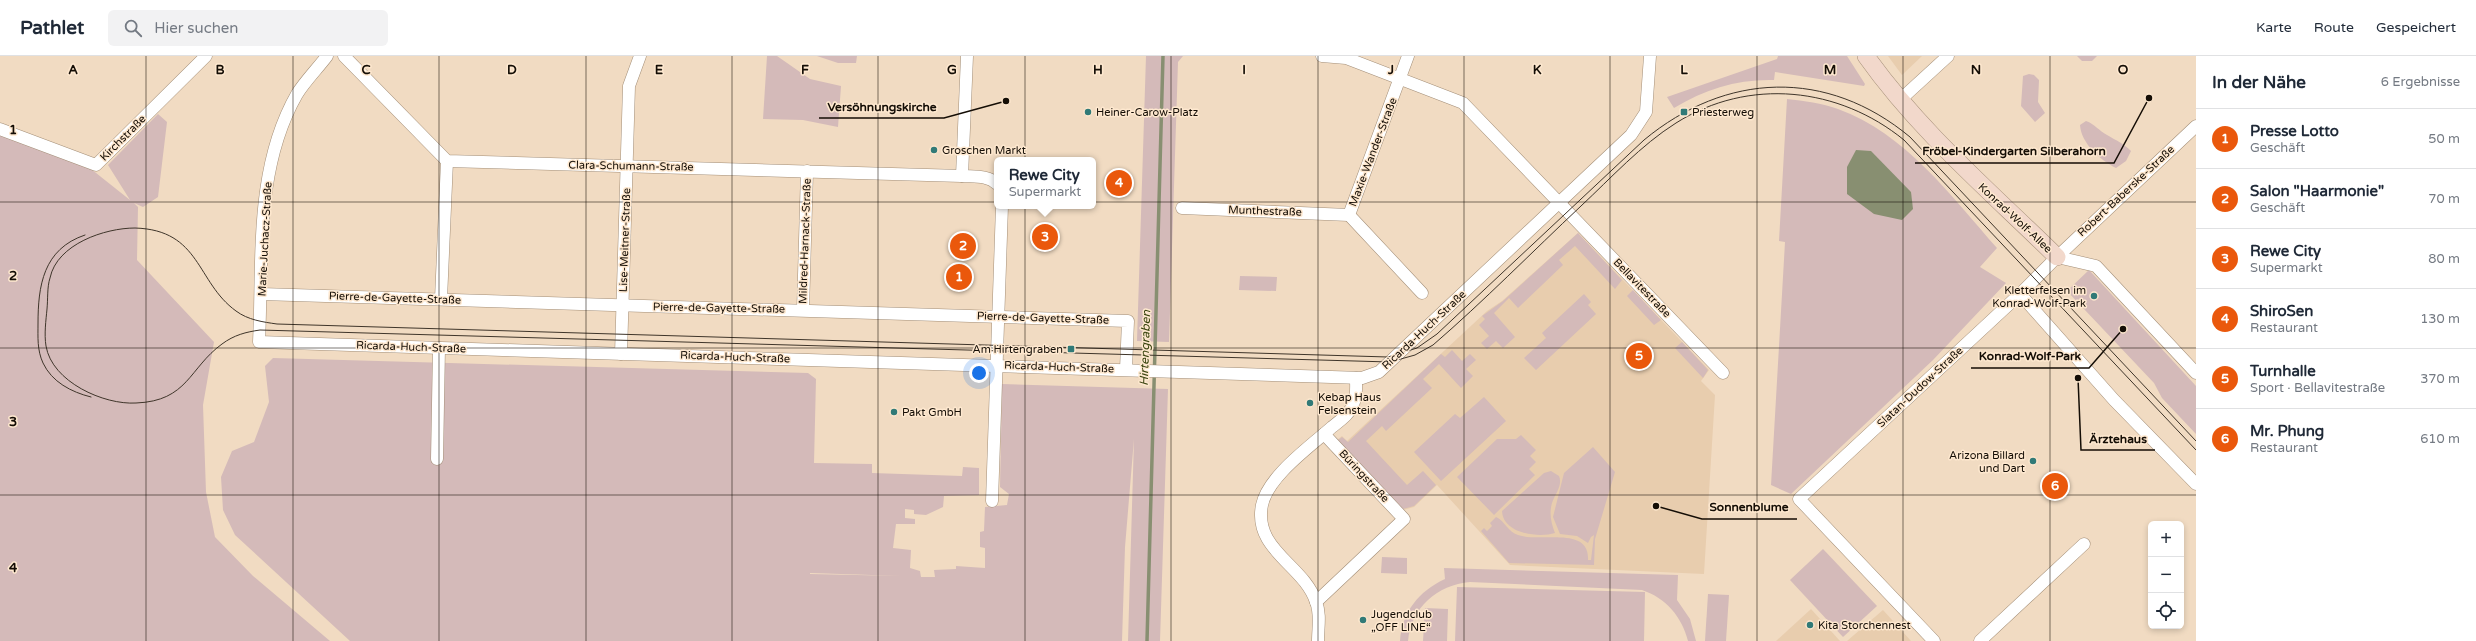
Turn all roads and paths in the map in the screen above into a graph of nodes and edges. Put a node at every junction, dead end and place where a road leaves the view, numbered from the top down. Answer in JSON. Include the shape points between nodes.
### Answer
{"nodes":[{"id":1,"x":206,"y":56,"type":"edge"},
{"id":2,"x":328,"y":56,"type":"edge"},
{"id":3,"x":344,"y":56,"type":"edge"},
{"id":4,"x":640,"y":56,"type":"edge"},
{"id":5,"x":967,"y":56,"type":"edge"},
{"id":6,"x":1322,"y":56,"type":"edge"},
{"id":7,"x":1408,"y":56,"type":"edge"},
{"id":8,"x":1650,"y":56,"type":"edge"},
{"id":9,"x":1866,"y":56,"type":"edge"},
{"id":10,"x":1948,"y":56,"type":"edge"},
{"id":11,"x":1400,"y":78,"type":"junction"},
{"id":12,"x":1900,"y":100,"type":"junction"},
{"id":13,"x":2196,"y":126,"type":"edge"},
{"id":14,"x":0,"y":129,"type":"edge"},
{"id":15,"x":447,"y":161,"type":"junction"},
{"id":16,"x":627,"y":166,"type":"junction"},
{"id":17,"x":807,"y":171,"type":"junction"},
{"id":18,"x":962,"y":176,"type":"junction"},
{"id":19,"x":994,"y":181,"type":"edge"},
{"id":20,"x":1560,"y":202,"type":"junction"},
{"id":21,"x":1182,"y":208,"type":"dead end"},
{"id":22,"x":1002,"y":209,"type":"edge"},
{"id":23,"x":1349,"y":215,"type":"junction"},
{"id":24,"x":2056,"y":257,"type":"junction"},
{"id":25,"x":1422,"y":293,"type":"dead end"},
{"id":26,"x":261,"y":294,"type":"junction"},
{"id":27,"x":2020,"y":294,"type":"junction"},
{"id":28,"x":441,"y":299,"type":"junction"},
{"id":29,"x":623,"y":306,"type":"junction"},
{"id":30,"x":803,"y":310,"type":"junction"},
{"id":31,"x":999,"y":316,"type":"junction"},
{"id":32,"x":259,"y":342,"type":"joint"},
{"id":33,"x":439,"y":348,"type":"junction"},
{"id":34,"x":621,"y":354,"type":"junction"},
{"id":35,"x":997,"y":365,"type":"junction"},
{"id":36,"x":1126,"y":369,"type":"junction"},
{"id":37,"x":1723,"y":373,"type":"dead end"},
{"id":38,"x":2196,"y":373,"type":"edge"},
{"id":39,"x":1356,"y":378,"type":"junction"},
{"id":40,"x":1324,"y":434,"type":"junction"},
{"id":41,"x":437,"y":459,"type":"dead end"},
{"id":42,"x":2196,"y":484,"type":"edge"},
{"id":43,"x":992,"y":501,"type":"dead end"},
{"id":44,"x":2084,"y":544,"type":"dead end"},
{"id":45,"x":1316,"y":602,"type":"junction"},
{"id":46,"x":1318,"y":641,"type":"edge"},
{"id":47,"x":1934,"y":641,"type":"edge"},
{"id":48,"x":1980,"y":641,"type":"edge"}],
"edges":[{"from":1,"to":14,"type":"street","name":"Kirchstraße","via":[[96,165]]},
{"from":2,"to":26,"type":"street","name":"Marie-Juchacz-Straße","via":[[298,93],[275,148],[266,188]]},
{"from":3,"to":15,"type":"street"},
{"from":4,"to":16,"type":"street","name":"Lise-Meitner-Straße","via":[[629,86]]},
{"from":5,"to":18,"type":"street"},
{"from":6,"to":11,"type":"street","name":"Bellavitestraße","via":[[1346,58]]},
{"from":7,"to":11,"type":"street","name":"Maxie-Wander-Straße"},
{"from":8,"to":20,"type":"street","name":"Ricarda-Huch-Straße","via":[[1649,98],[1640,125]]},
{"from":9,"to":12,"type":"street","name":"Konrad-Wolf-Allee"},
{"from":10,"to":12,"type":"street"},
{"from":11,"to":20,"type":"street","name":"Bellavitestraße","via":[[1463,103]]},
{"from":11,"to":23,"type":"street","name":"Maxie-Wander-Straße"},
{"from":12,"to":24,"type":"street","name":"Konrad-Wolf-Allee","via":[[1970,176]]},
{"from":13,"to":24,"type":"street","name":"Robert-Baberske-Straße"},
{"from":15,"to":16,"type":"street","name":"Clara-Schumann-Straße"},
{"from":15,"to":28,"type":"street"},
{"from":16,"to":17,"type":"street","name":"Clara-Schumann-Straße"},
{"from":16,"to":29,"type":"street","name":"Lise-Meitner-Straße"},
{"from":17,"to":18,"type":"street","name":"Clara-Schumann-Straße"},
{"from":17,"to":30,"type":"street","name":"Mildred-Harnack-Straße"},
{"from":18,"to":19,"type":"street","name":"Clara-Schumann-Straße","via":[[982,177]]},
{"from":20,"to":37,"type":"street","name":"Bellavitestraße"},
{"from":20,"to":39,"type":"street","name":"Ricarda-Huch-Straße","via":[[1379,372]]},
{"from":21,"to":23,"type":"street","name":"Munthestraße"},
{"from":22,"to":31,"type":"street"},
{"from":23,"to":25,"type":"street","name":"Maxie-Wander-Straße"},
{"from":24,"to":27,"type":"street","name":"Slatan-Dudow-Straße"},
{"from":24,"to":38,"type":"street","name":"Konrad-Wolf-Allee","via":[[2096,266]]},
{"from":26,"to":28,"type":"street","name":"Pierre-de-Gayette-Straße"},
{"from":26,"to":32,"type":"street","name":"Marie-Juchacz-Straße"},
{"from":27,"to":42,"type":"street","via":[[2114,400]]},
{"from":27,"to":47,"type":"street","name":"Slatan-Dudow-Straße","via":[[1799,499]]},
{"from":28,"to":29,"type":"street","name":"Pierre-de-Gayette-Straße"},
{"from":29,"to":30,"type":"street","name":"Pierre-de-Gayette-Straße"},
{"from":29,"to":34,"type":"street","name":"Lise-Meitner-Straße"},
{"from":30,"to":31,"type":"street","name":"Pierre-de-Gayette-Straße"},
{"from":31,"to":35,"type":"street"},
{"from":31,"to":36,"type":"street","name":"Pierre-de-Gayette-Straße","via":[[1128,321]]},
{"from":32,"to":33,"type":"street","name":"Ricarda-Huch-Straße"},
{"from":33,"to":34,"type":"street","name":"Ricarda-Huch-Straße"},
{"from":33,"to":41,"type":"street"},
{"from":34,"to":35,"type":"street","name":"Ricarda-Huch-Straße"},
{"from":35,"to":36,"type":"street","name":"Ricarda-Huch-Straße"},
{"from":35,"to":43,"type":"street"},
{"from":36,"to":39,"type":"street","name":"Ricarda-Huch-Straße"},
{"from":39,"to":40,"type":"street","via":[[1356,396],[1351,408]]},
{"from":40,"to":45,"type":"street","via":[[1272,482],[1264,497],[1261,512],[1269,543],[1310,589]]},
{"from":40,"to":45,"type":"street","name":"Büringstraße","via":[[1404,519]]},
{"from":44,"to":48,"type":"street"},
{"from":45,"to":46,"type":"street","via":[[1319,615]]}]}
